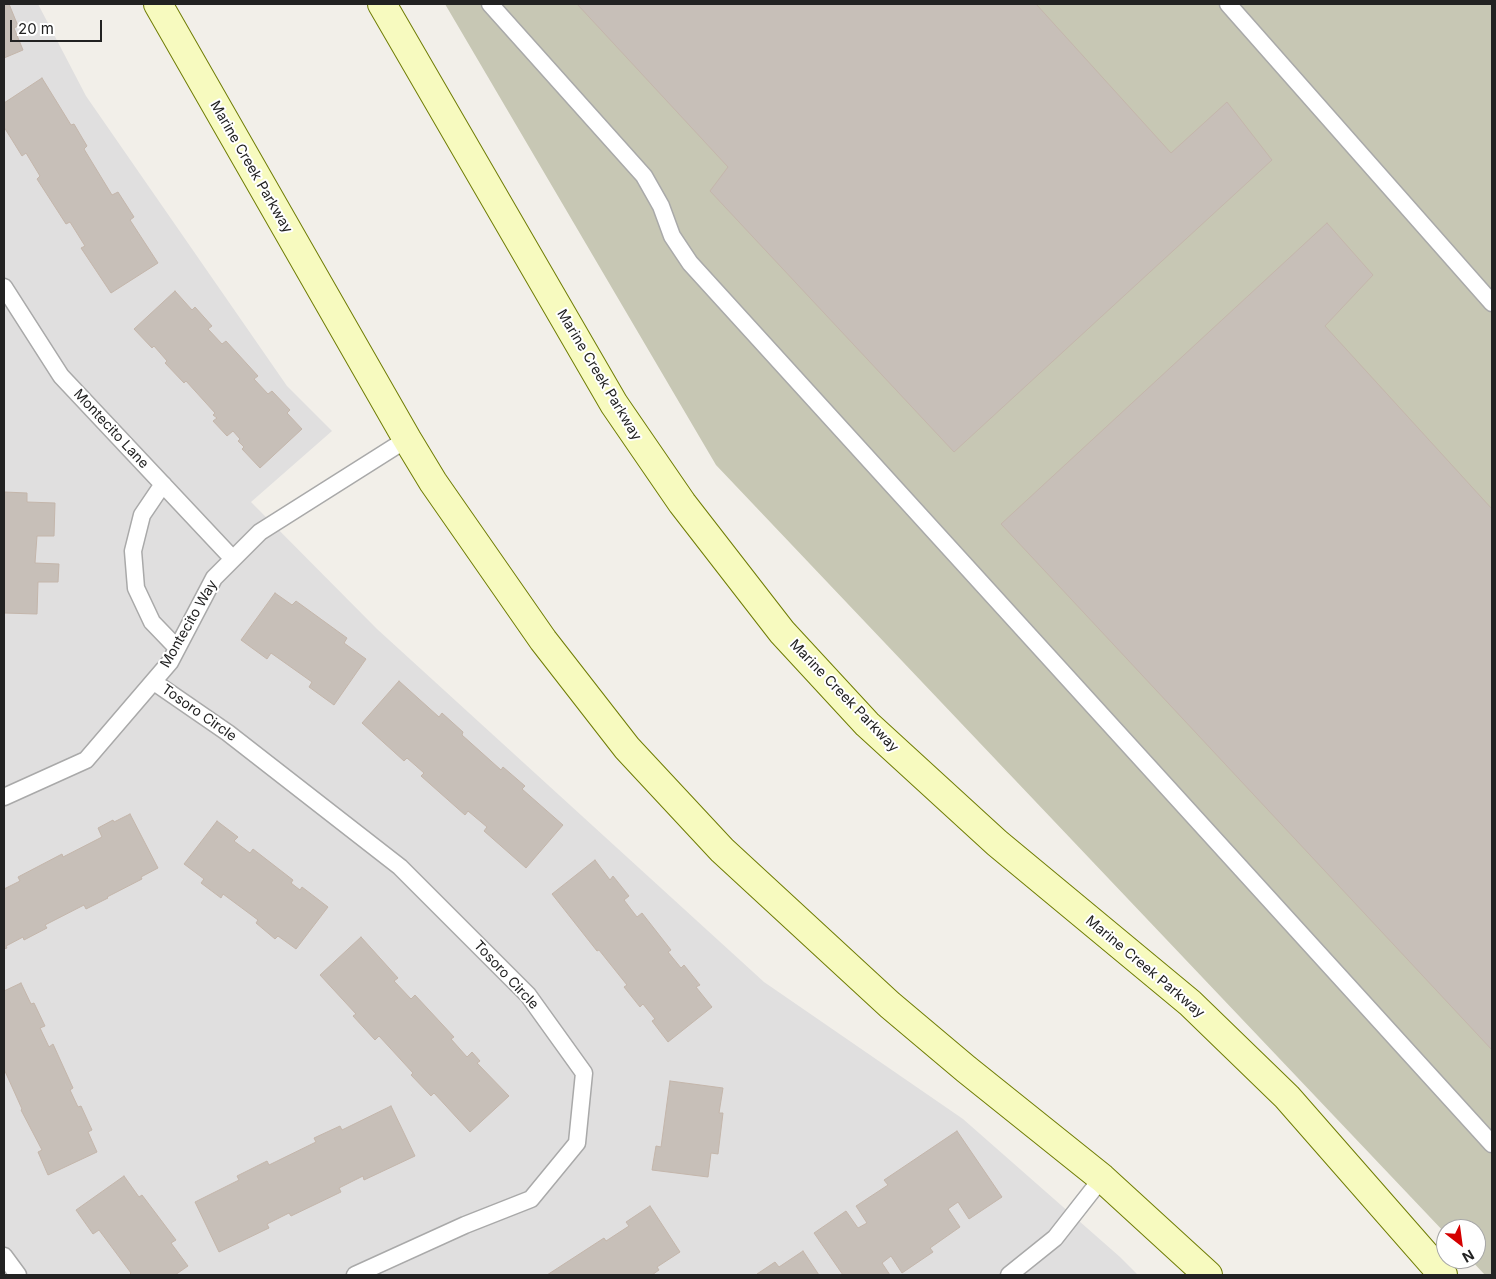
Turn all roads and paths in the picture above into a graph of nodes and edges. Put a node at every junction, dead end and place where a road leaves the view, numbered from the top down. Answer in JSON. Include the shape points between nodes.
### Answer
{"nodes":[{"id":1,"x":158,"y":4,"type":"edge"},
{"id":2,"x":382,"y":4,"type":"edge"},
{"id":3,"x":490,"y":4,"type":"edge"},
{"id":4,"x":1228,"y":4,"type":"edge"},
{"id":5,"x":4,"y":287,"type":"edge"},
{"id":6,"x":1492,"y":303,"type":"edge"},
{"id":7,"x":407,"y":439,"type":"junction"},
{"id":8,"x":163,"y":484,"type":"junction"},
{"id":9,"x":234,"y":559,"type":"junction"},
{"id":10,"x":177,"y":648,"type":"junction"},
{"id":11,"x":154,"y":682,"type":"junction"},
{"id":12,"x":4,"y":797,"type":"edge"},
{"id":13,"x":1492,"y":1144,"type":"edge"},
{"id":14,"x":1102,"y":1178,"type":"junction"},
{"id":15,"x":4,"y":1256,"type":"edge"},
{"id":16,"x":18,"y":1275,"type":"edge"},
{"id":17,"x":355,"y":1275,"type":"edge"},
{"id":18,"x":1009,"y":1275,"type":"edge"},
{"id":19,"x":1208,"y":1275,"type":"edge"},
{"id":20,"x":1443,"y":1275,"type":"edge"}],
"edges":[{"from":1,"to":7,"type":"main road","name":"Marine Creek Parkway"},
{"from":2,"to":20,"type":"main road","name":"Marine Creek Parkway","via":[[614,404],[682,503],[782,632],[867,724],[998,843],[1190,1003],[1295,1105]]},
{"from":3,"to":13,"type":"lane","via":[[644,176],[661,206],[672,236],[690,263]]},
{"from":4,"to":6,"type":"lane"},
{"from":5,"to":8,"type":"lane","name":"Montecito Lane","via":[[61,376]]},
{"from":7,"to":9,"type":"lane","name":"Montecito Way","via":[[260,532]]},
{"from":7,"to":14,"type":"main road","name":"Marine Creek Parkway","via":[[543,640],[628,748],[722,850],[890,1005]]},
{"from":8,"to":9,"type":"lane","name":"Montecito Lane"},
{"from":8,"to":10,"type":"lane","via":[[142,515],[133,551],[136,588],[152,622]]},
{"from":9,"to":10,"type":"lane","name":"Montecito Way","via":[[214,578]]},
{"from":10,"to":11,"type":"lane","name":"Montecito Way"},
{"from":11,"to":12,"type":"lane","name":"Montecito Way","via":[[86,760]]},
{"from":11,"to":17,"type":"lane","name":"Tosoro Circle","via":[[228,733],[400,867],[528,995],[584,1073],[577,1143],[531,1199]]},
{"from":14,"to":18,"type":"lane","via":[[1055,1238]]},
{"from":14,"to":19,"type":"main road","name":"Marine Creek Parkway"},
{"from":15,"to":16,"type":"lane"}]}
